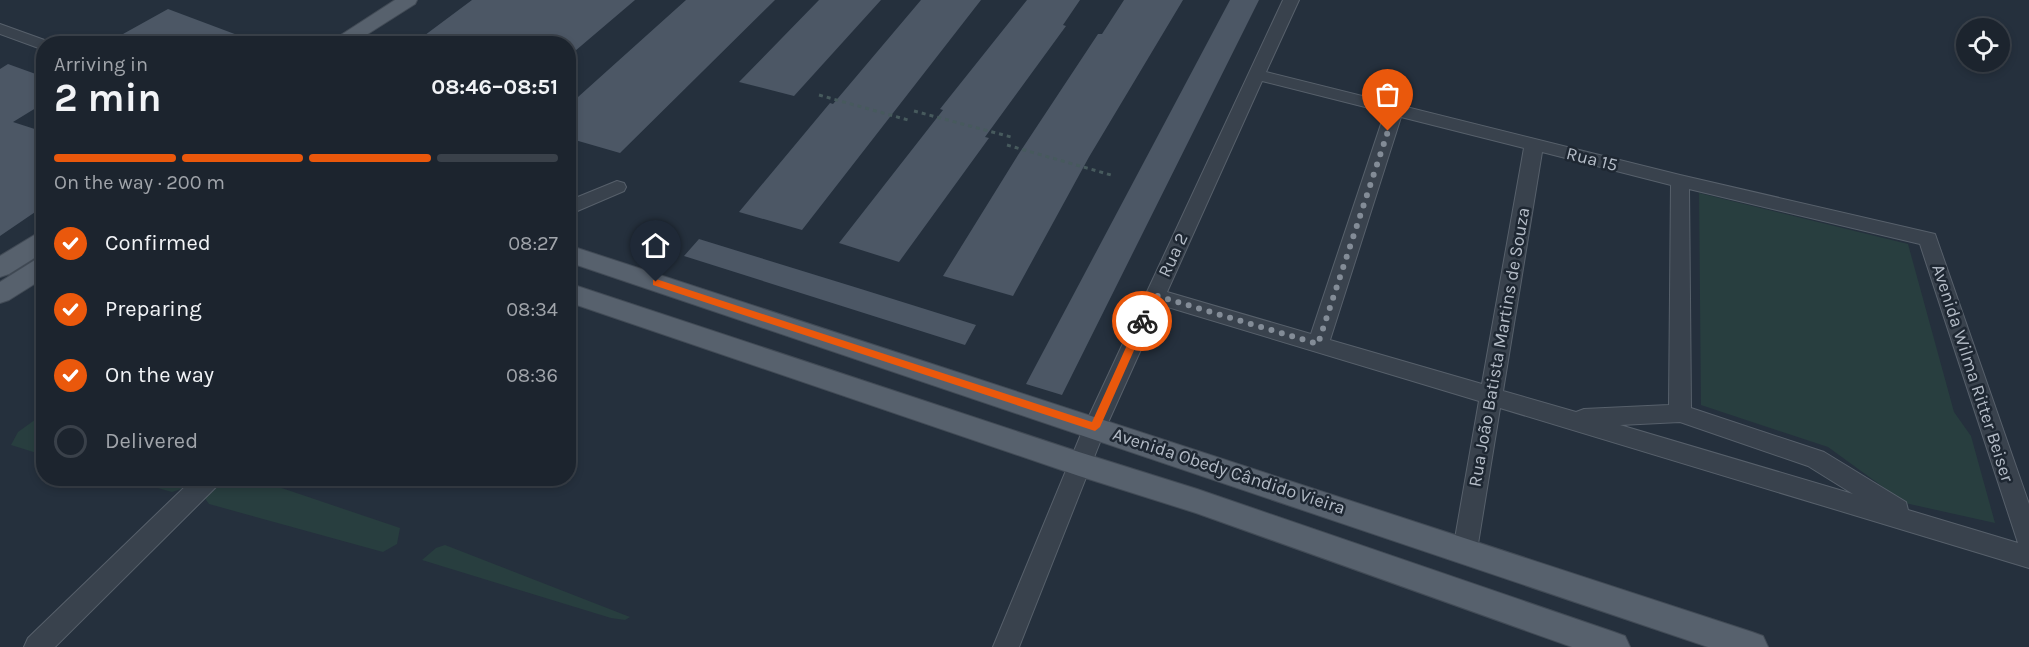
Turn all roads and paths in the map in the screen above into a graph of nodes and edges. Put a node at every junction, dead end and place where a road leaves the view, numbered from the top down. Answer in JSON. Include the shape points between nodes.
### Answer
{"nodes":[{"id":1,"x":408,"y":0,"type":"edge"},
{"id":2,"x":1291,"y":0,"type":"edge"},
{"id":3,"x":388,"y":14,"type":"junction"},
{"id":4,"x":0,"y":29,"type":"edge"},
{"id":5,"x":351,"y":36,"type":"edge"},
{"id":6,"x":366,"y":36,"type":"edge"},
{"id":7,"x":36,"y":42,"type":"edge"},
{"id":8,"x":1257,"y":75,"type":"junction"},
{"id":9,"x":819,"y":95,"type":"dead end"},
{"id":10,"x":1395,"y":109,"type":"junction"},
{"id":11,"x":914,"y":111,"type":"dead end"},
{"id":12,"x":908,"y":120,"type":"dead end"},
{"id":13,"x":1011,"y":137,"type":"dead end"},
{"id":14,"x":1534,"y":144,"type":"junction"},
{"id":15,"x":1007,"y":145,"type":"dead end"},
{"id":16,"x":1111,"y":175,"type":"dead end"},
{"id":17,"x":1680,"y":181,"type":"junction"},
{"id":18,"x":617,"y":187,"type":"dead end"},
{"id":19,"x":576,"y":205,"type":"edge"},
{"id":20,"x":1928,"y":239,"type":"joint"},
{"id":21,"x":36,"y":245,"type":"edge"},
{"id":22,"x":576,"y":256,"type":"edge"},
{"id":23,"x":0,"y":268,"type":"edge"},
{"id":24,"x":36,"y":271,"type":"edge"},
{"id":25,"x":0,"y":294,"type":"edge"},
{"id":26,"x":576,"y":295,"type":"edge"},
{"id":27,"x":1154,"y":295,"type":"junction"},
{"id":28,"x":1318,"y":344,"type":"junction"},
{"id":29,"x":1491,"y":396,"type":"junction"},
{"id":30,"x":1680,"y":413,"type":"junction"},
{"id":31,"x":1569,"y":419,"type":"junction"},
{"id":32,"x":1095,"y":427,"type":"junction"},
{"id":33,"x":1079,"y":464,"type":"junction"},
{"id":34,"x":202,"y":486,"type":"edge"},
{"id":35,"x":1923,"y":525,"type":"junction"},
{"id":36,"x":2029,"y":540,"type":"edge"},
{"id":37,"x":1465,"y":550,"type":"junction"},
{"id":38,"x":2029,"y":557,"type":"edge"},
{"id":39,"x":37,"y":647,"type":"edge"},
{"id":40,"x":1006,"y":647,"type":"edge"},
{"id":41,"x":1614,"y":647,"type":"edge"},
{"id":42,"x":1752,"y":647,"type":"edge"}],
"edges":[{"from":1,"to":3,"type":"main road"},
{"from":2,"to":8,"type":"street","name":"Rua 2"},
{"from":3,"to":5,"type":"main road"},
{"from":3,"to":6,"type":"main road"},
{"from":4,"to":7,"type":"street"},
{"from":8,"to":10,"type":"street","name":"Rua 15"},
{"from":8,"to":27,"type":"street","name":"Rua 2"},
{"from":9,"to":12,"type":"path"},
{"from":10,"to":14,"type":"street","name":"Rua 15"},
{"from":10,"to":28,"type":"street"},
{"from":11,"to":13,"type":"path"},
{"from":14,"to":17,"type":"street","name":"Rua 15"},
{"from":14,"to":29,"type":"street","name":"Rua João Batista Martins de Souza"},
{"from":15,"to":16,"type":"path"},
{"from":17,"to":20,"type":"street","name":"Rua 15"},
{"from":17,"to":30,"type":"street"},
{"from":18,"to":19,"type":"street"},
{"from":20,"to":36,"type":"street","name":"Avenida Wilma Ritter Beiser"},
{"from":21,"to":23,"type":"main road"},
{"from":22,"to":32,"type":"main road","name":"Avenida Obedy Cândido Vieira"},
{"from":24,"to":25,"type":"main road"},
{"from":26,"to":33,"type":"main road"},
{"from":27,"to":28,"type":"street"},
{"from":27,"to":32,"type":"street","name":"Rua 2"},
{"from":28,"to":29,"type":"street"},
{"from":29,"to":31,"type":"street"},
{"from":29,"to":37,"type":"street","name":"Rua João Batista Martins de Souza"},
{"from":30,"to":31,"type":"street"},
{"from":30,"to":35,"type":"street","via":[[1816,459]]},
{"from":31,"to":35,"type":"street"},
{"from":32,"to":33,"type":"street","name":"Rua 2"},
{"from":32,"to":37,"type":"main road","name":"Avenida Obedy Cândido Vieira"},
{"from":33,"to":40,"type":"street","name":"Rua 2"},
{"from":33,"to":41,"type":"main road","via":[[1197,501]]},
{"from":34,"to":39,"type":"street"},
{"from":35,"to":38,"type":"street"},
{"from":37,"to":42,"type":"main road","name":"Avenida Obedy Cândido Vieira"}]}
